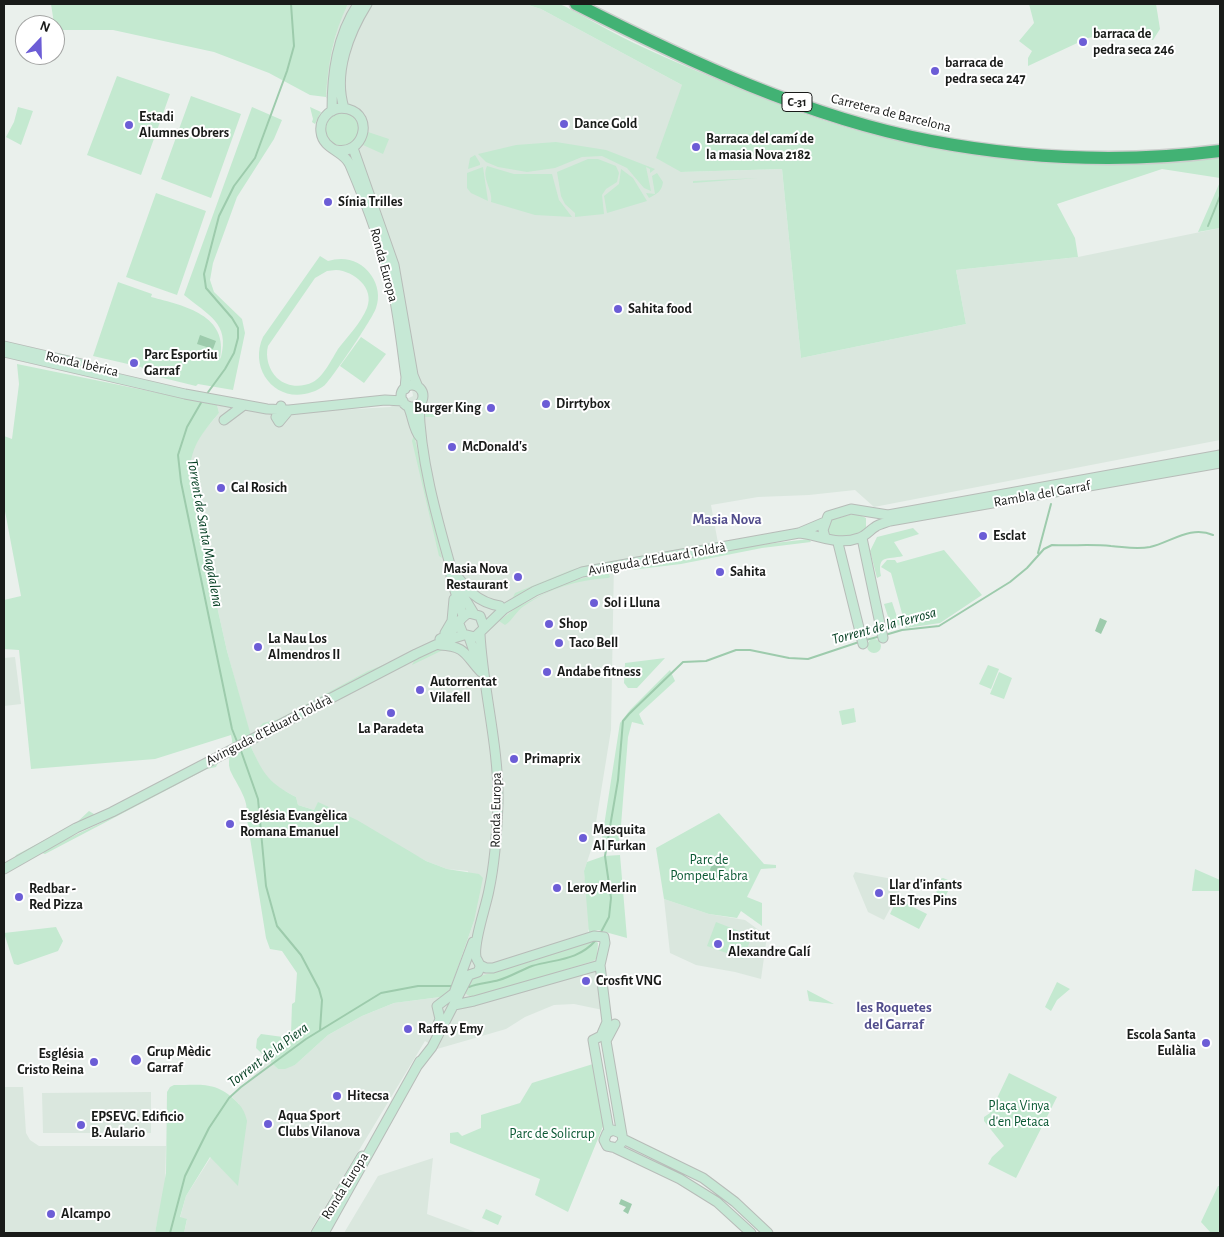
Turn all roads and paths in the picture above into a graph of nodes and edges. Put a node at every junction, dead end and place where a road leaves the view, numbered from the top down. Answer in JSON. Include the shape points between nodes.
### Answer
{"nodes":[{"id":1,"x":358,"y":4,"type":"edge"},
{"id":2,"x":367,"y":4,"type":"edge"},
{"id":3,"x":576,"y":4,"type":"edge"},
{"id":4,"x":588,"y":4,"type":"edge"},
{"id":5,"x":702,"y":64,"type":"junction"},
{"id":6,"x":344,"y":108,"type":"junction"},
{"id":7,"x":332,"y":111,"type":"junction"},
{"id":8,"x":353,"y":148,"type":"junction"},
{"id":9,"x":336,"y":150,"type":"junction"},
{"id":10,"x":1220,"y":151,"type":"edge"},
{"id":11,"x":4,"y":346,"type":"edge"},
{"id":12,"x":4,"y":352,"type":"edge"},
{"id":13,"x":422,"y":390,"type":"junction"},
{"id":14,"x":196,"y":394,"type":"junction"},
{"id":15,"x":213,"y":398,"type":"junction"},
{"id":16,"x":407,"y":399,"type":"junction"},
{"id":17,"x":244,"y":405,"type":"junction"},
{"id":18,"x":281,"y":411,"type":"junction"},
{"id":19,"x":1220,"y":455,"type":"edge"},
{"id":20,"x":1220,"y":463,"type":"edge"},
{"id":21,"x":866,"y":512,"type":"junction"},
{"id":22,"x":825,"y":522,"type":"junction"},
{"id":23,"x":799,"y":533,"type":"junction"},
{"id":24,"x":864,"y":536,"type":"junction"},
{"id":25,"x":825,"y":537,"type":"junction"},
{"id":26,"x":838,"y":543,"type":"junction"},
{"id":27,"x":453,"y":571,"type":"junction"},
{"id":28,"x":455,"y":591,"type":"junction"},
{"id":29,"x":520,"y":600,"type":"junction"},
{"id":30,"x":500,"y":606,"type":"junction"},
{"id":31,"x":510,"y":607,"type":"junction"},
{"id":32,"x":475,"y":613,"type":"junction"},
{"id":33,"x":461,"y":620,"type":"junction"},
{"id":34,"x":482,"y":630,"type":"junction"},
{"id":35,"x":467,"y":636,"type":"junction"},
{"id":36,"x":883,"y":638,"type":"dead end"},
{"id":37,"x":438,"y":642,"type":"junction"},
{"id":38,"x":863,"y":644,"type":"dead end"},
{"id":39,"x":482,"y":669,"type":"junction"},
{"id":40,"x":112,"y":812,"type":"junction"},
{"id":41,"x":96,"y":815,"type":"junction"},
{"id":42,"x":92,"y":827,"type":"junction"},
{"id":43,"x":66,"y":835,"type":"junction"},
{"id":44,"x":23,"y":858,"type":"junction"},
{"id":45,"x":4,"y":869,"type":"edge"},
{"id":46,"x":4,"y":875,"type":"edge"},
{"id":47,"x":473,"y":963,"type":"junction"},
{"id":48,"x":600,"y":966,"type":"junction"},
{"id":49,"x":447,"y":1009,"type":"junction"},
{"id":50,"x":603,"y":1039,"type":"junction"},
{"id":51,"x":608,"y":1131,"type":"junction"},
{"id":52,"x":621,"y":1136,"type":"junction"},
{"id":53,"x":374,"y":1139,"type":"junction"},
{"id":54,"x":614,"y":1148,"type":"junction"},
{"id":55,"x":316,"y":1233,"type":"edge"},
{"id":56,"x":324,"y":1233,"type":"edge"},
{"id":57,"x":751,"y":1233,"type":"edge"},
{"id":58,"x":768,"y":1233,"type":"edge"}],
"edges":[{"from":1,"to":7,"type":"street","name":"Ronda Europa","via":[[338,48]]},
{"from":2,"to":6,"type":"street","via":[[351,33],[345,56],[340,94]]},
{"from":3,"to":5,"type":"highway","name":"Carretera de Barcelona","number":"C-31"},
{"from":4,"to":5,"type":"highway","via":[[700,60]]},
{"from":5,"to":10,"type":"highway","name":"Carretera de Barcelona","number":"C-31","via":[[817,110],[930,141],[1009,153],[1076,158],[1145,158]]},
{"from":6,"to":7,"type":"street"},
{"from":6,"to":8,"type":"street","via":[[356,114],[363,125],[362,138]]},
{"from":7,"to":9,"type":"street","name":"Ronda Europa","via":[[324,119],[321,130],[324,141]]},
{"from":8,"to":9,"type":"street"},
{"from":8,"to":13,"type":"street","name":"Ronda Europa","via":[[394,265]]},
{"from":9,"to":16,"type":"street","name":"Ronda Europa","via":[[350,164],[384,257],[400,330]]},
{"from":11,"to":14,"type":"street","name":"Ronda Ibèrica"},
{"from":12,"to":14,"type":"street","name":"Ronda Ibèrica"},
{"from":13,"to":16,"type":"street"},
{"from":13,"to":16,"type":"street","name":"Ronda Europa","via":[[423,396]]},
{"from":13,"to":16,"type":"street","via":[[410,386]]},
{"from":14,"to":15,"type":"street","name":"Ronda Ibèrica"},
{"from":15,"to":17,"type":"street","name":"Ronda Ibèrica"},
{"from":15,"to":17,"type":"street","via":[[226,412],[224,420]]},
{"from":15,"to":18,"type":"street","name":"Ronda Ibèrica"},
{"from":16,"to":18,"type":"street","name":"Ronda Ibèrica","via":[[306,407],[300,404]]},
{"from":16,"to":27,"type":"street","name":"Ronda Europa","via":[[420,437],[435,510]]},
{"from":17,"to":18,"type":"street","name":"Ronda Ibèrica"},
{"from":19,"to":21,"type":"street","name":"Rambla del Garraf","via":[[888,515]]},
{"from":20,"to":24,"type":"street","name":"Rambla del Garraf","via":[[890,521],[876,525]]},
{"from":21,"to":22,"type":"street","via":[[851,509],[836,512]]},
{"from":21,"to":24,"type":"street","via":[[871,525]]},
{"from":22,"to":23,"type":"street"},
{"from":22,"to":25,"type":"street"},
{"from":23,"to":25,"type":"street"},
{"from":23,"to":29,"type":"street","name":"Avinguda d'Eduard Toldrà","via":[[582,572]]},
{"from":24,"to":26,"type":"street"},
{"from":24,"to":36,"type":"street"},
{"from":25,"to":26,"type":"street"},
{"from":26,"to":38,"type":"street"},
{"from":27,"to":28,"type":"street","name":"Ronda Europa"},
{"from":27,"to":30,"type":"street","via":[[473,596]]},
{"from":27,"to":32,"type":"street","name":"Ronda Europa","via":[[461,594]]},
{"from":28,"to":33,"type":"street","name":"Ronda Europa"},
{"from":28,"to":37,"type":"street","via":[[452,621]]},
{"from":29,"to":30,"type":"street","name":"Avinguda d'Eduard Toldrà"},
{"from":29,"to":31,"type":"street"},
{"from":30,"to":32,"type":"street","name":"Avinguda d'Eduard Toldrà"},
{"from":31,"to":34,"type":"street"},
{"from":31,"to":39,"type":"street","via":[[486,636]]},
{"from":32,"to":33,"type":"street","name":"Avinguda d'Eduard Toldrà"},
{"from":32,"to":34,"type":"street","name":"Ronda Europa","via":[[483,620]]},
{"from":33,"to":35,"type":"street","name":"Ronda Europa"},
{"from":33,"to":37,"type":"street","name":"Avinguda d'Eduard Toldrà"},
{"from":34,"to":35,"type":"street","name":"Avinguda d'Eduard Toldrà"},
{"from":34,"to":39,"type":"street","name":"Ronda Europa"},
{"from":35,"to":37,"type":"street","name":"Avinguda d'Eduard Toldrà"},
{"from":35,"to":39,"type":"street","name":"Ronda Europa"},
{"from":37,"to":39,"type":"street","via":[[464,651]]},
{"from":37,"to":40,"type":"street","name":"Avinguda d'Eduard Toldrà"},
{"from":39,"to":47,"type":"street","name":"Ronda Europa","via":[[494,734],[498,803],[490,889]]},
{"from":40,"to":41,"type":"street","name":"Avinguda d'Eduard Toldrà"},
{"from":40,"to":42,"type":"street","name":"Avinguda d'Eduard Toldrà"},
{"from":41,"to":42,"type":"street","via":[[97,821]]},
{"from":41,"to":43,"type":"street","name":"Avinguda d'Eduard Toldrà"},
{"from":42,"to":43,"type":"street","name":"Avinguda d'Eduard Toldrà"},
{"from":43,"to":44,"type":"street","name":"Avinguda d'Eduard Toldrà"},
{"from":44,"to":45,"type":"street","name":"Avinguda d'Eduard Toldrà"},
{"from":44,"to":46,"type":"street","name":"Avinguda d'Eduard Toldrà"},
{"from":47,"to":48,"type":"street","via":[[483,968],[494,968],[594,936],[604,937]]},
{"from":47,"to":49,"type":"street","name":"Ronda Europa"},
{"from":47,"to":49,"type":"street","name":"Ronda Europa","via":[[479,970],[469,975]]},
{"from":48,"to":49,"type":"street"},
{"from":48,"to":50,"type":"street","via":[[611,1023]]},
{"from":49,"to":53,"type":"street","name":"Ronda Europa"},
{"from":50,"to":51,"type":"street","via":[[593,1040]]},
{"from":50,"to":52,"type":"street"},
{"from":51,"to":52,"type":"street","via":[[615,1130]]},
{"from":51,"to":54,"type":"street","via":[[605,1143]]},
{"from":52,"to":54,"type":"street","via":[[620,1146]]},
{"from":52,"to":58,"type":"street","via":[[702,1178],[735,1202]]},
{"from":53,"to":55,"type":"street","name":"Ronda Europa"},
{"from":53,"to":56,"type":"street","name":"Ronda Europa"},
{"from":54,"to":57,"type":"street","via":[[717,1202]]}]}
